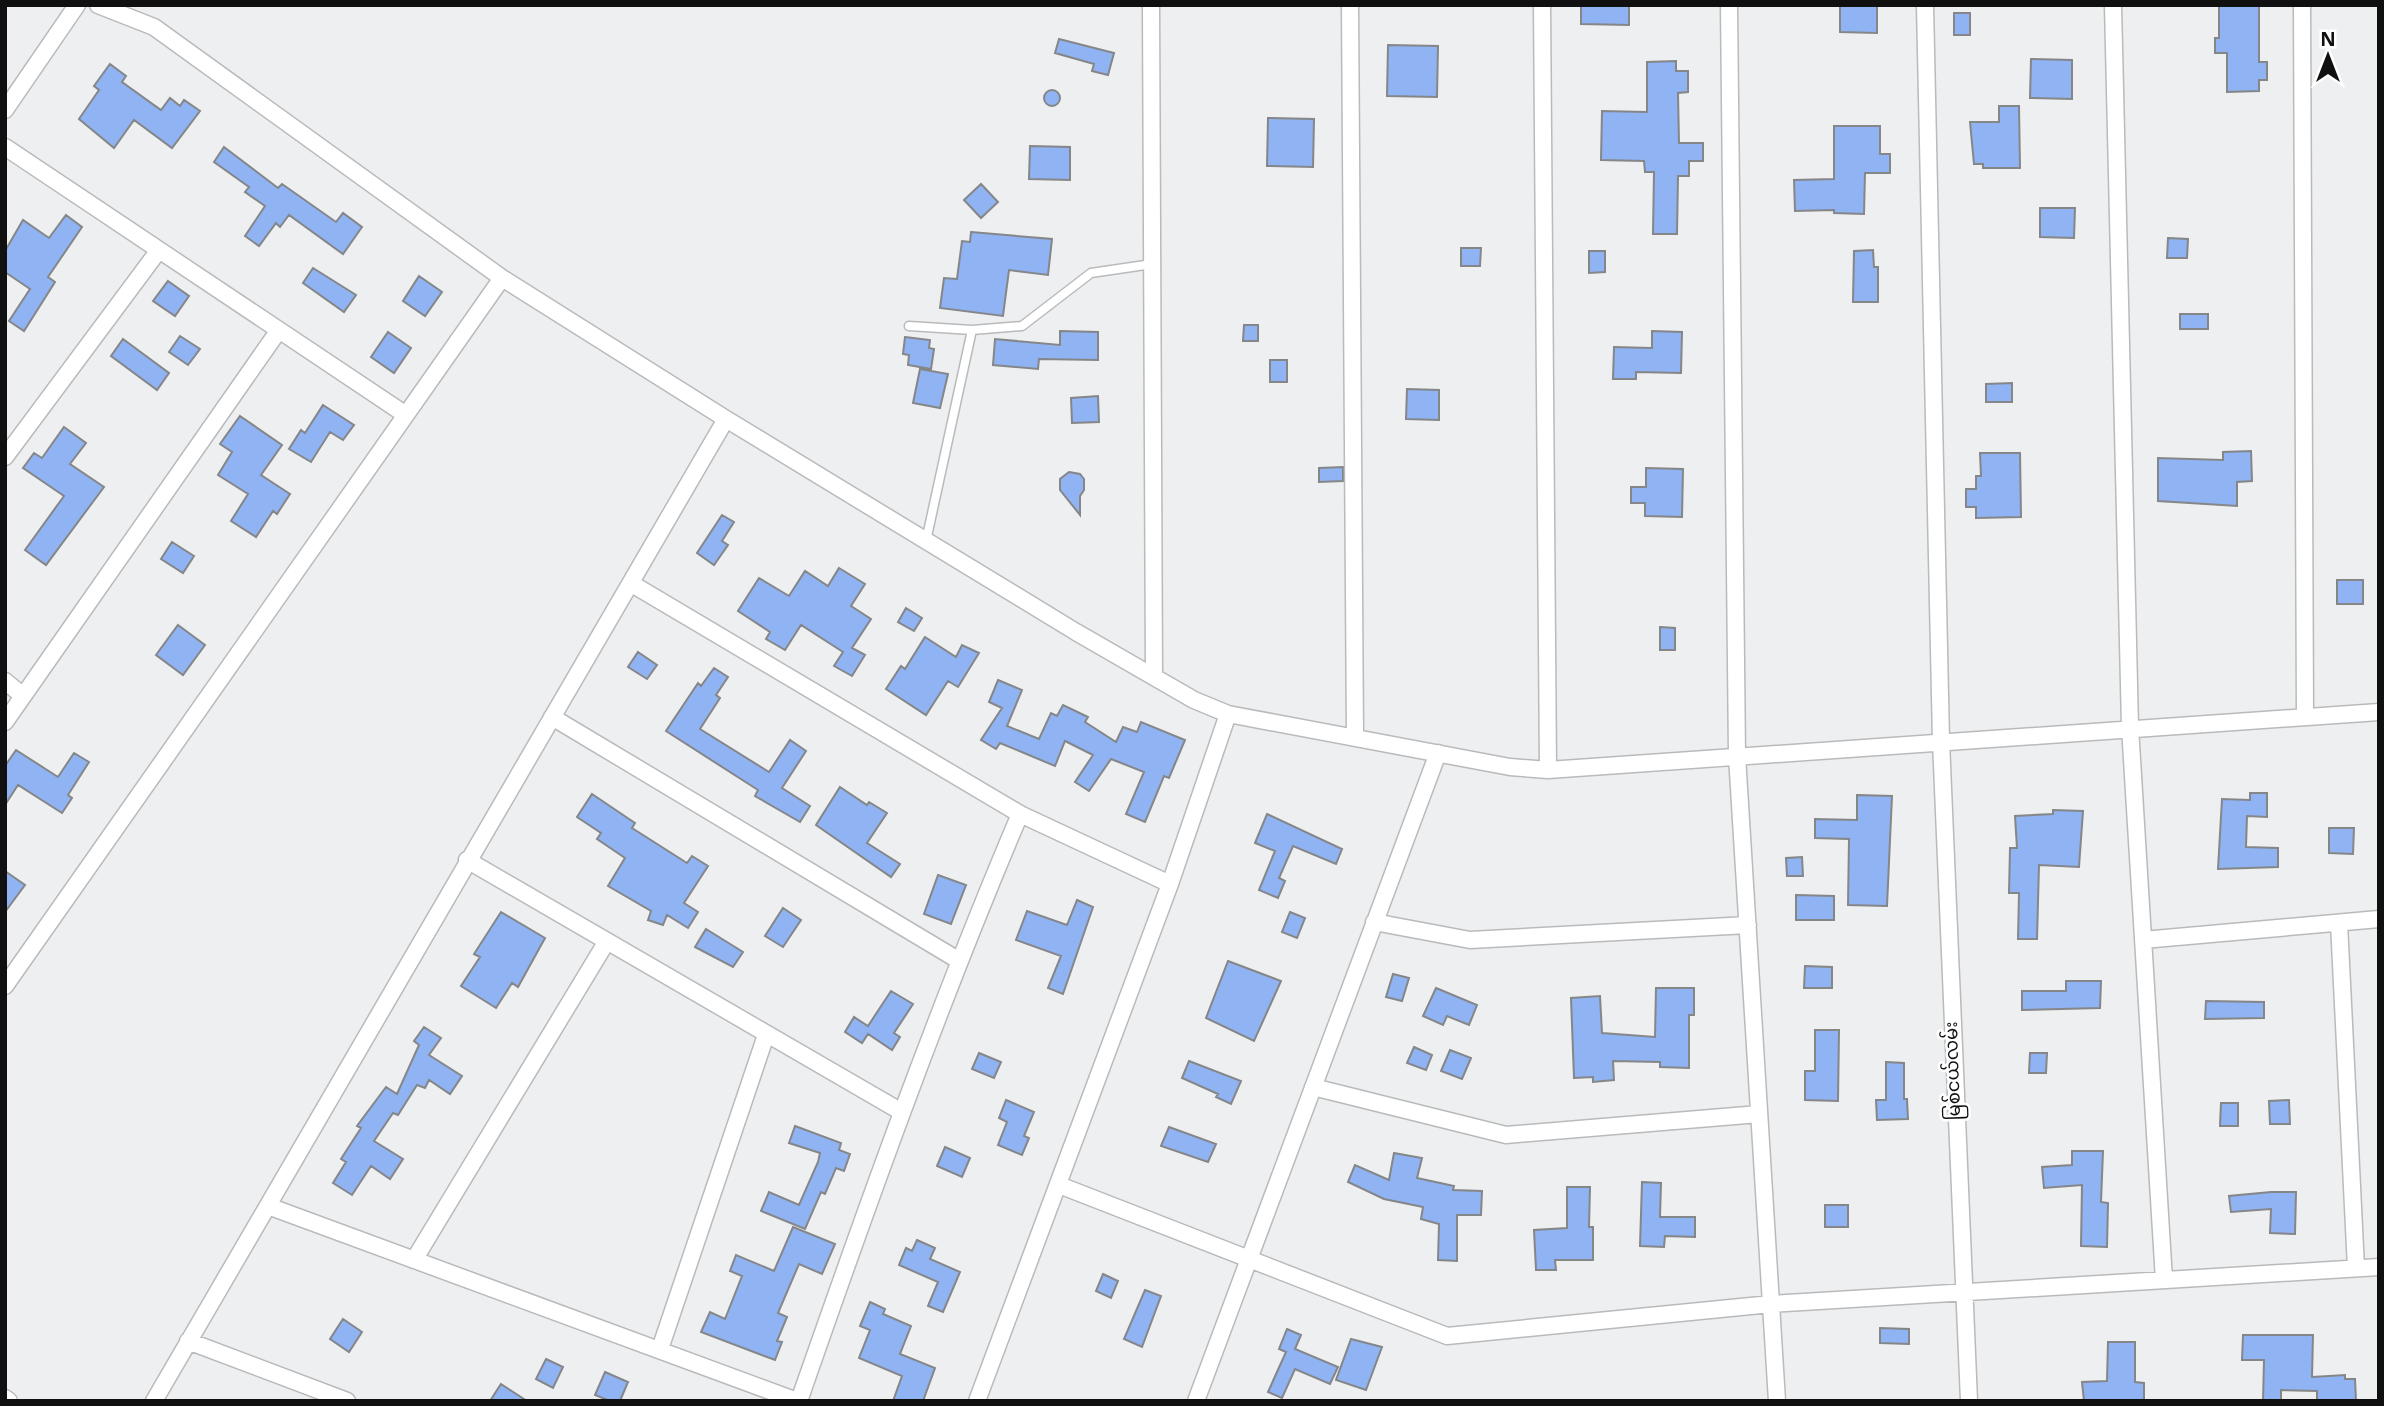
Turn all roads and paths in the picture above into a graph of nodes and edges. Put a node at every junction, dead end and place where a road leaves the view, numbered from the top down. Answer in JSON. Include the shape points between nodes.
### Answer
{"nodes":[{"id":1,"x":76,"y":5,"type":"edge"},
{"id":2,"x":98,"y":5,"type":"edge"},
{"id":3,"x":1151,"y":5,"type":"edge"},
{"id":4,"x":1350,"y":5,"type":"edge"},
{"id":5,"x":1542,"y":5,"type":"edge"},
{"id":6,"x":1729,"y":5,"type":"edge"},
{"id":7,"x":1925,"y":5,"type":"edge"},
{"id":8,"x":2113,"y":5,"type":"edge"},
{"id":9,"x":2302,"y":5,"type":"edge"},
{"id":10,"x":5,"y":110,"type":"edge"},
{"id":11,"x":5,"y":147,"type":"edge"},
{"id":12,"x":159,"y":250,"type":"junction"},
{"id":13,"x":1152,"y":264,"type":"junction"},
{"id":14,"x":502,"y":278,"type":"junction"},
{"id":15,"x":909,"y":326,"type":"dead end"},
{"id":16,"x":279,"y":330,"type":"junction"},
{"id":17,"x":972,"y":330,"type":"junction"},
{"id":18,"x":406,"y":415,"type":"junction"},
{"id":19,"x":726,"y":419,"type":"junction"},
{"id":20,"x":5,"y":457,"type":"edge"},
{"id":21,"x":926,"y":541,"type":"junction"},
{"id":22,"x":632,"y":584,"type":"junction"},
{"id":23,"x":1154,"y":675,"type":"junction"},
{"id":24,"x":5,"y":681,"type":"edge"},
{"id":25,"x":23,"y":696,"type":"junction"},
{"id":26,"x":2379,"y":712,"type":"edge"},
{"id":27,"x":1228,"y":715,"type":"junction"},
{"id":28,"x":2305,"y":716,"type":"junction"},
{"id":29,"x":552,"y":717,"type":"junction"},
{"id":30,"x":5,"y":722,"type":"edge"},
{"id":31,"x":2130,"y":727,"type":"junction"},
{"id":32,"x":1354,"y":738,"type":"junction"},
{"id":33,"x":1941,"y":741,"type":"junction"},
{"id":34,"x":1438,"y":753,"type":"junction"},
{"id":35,"x":1737,"y":756,"type":"junction"},
{"id":36,"x":1548,"y":770,"type":"junction"},
{"id":37,"x":1020,"y":814,"type":"junction"},
{"id":38,"x":467,"y":860,"type":"junction"},
{"id":39,"x":1170,"y":884,"type":"junction"},
{"id":40,"x":2379,"y":919,"type":"edge"},
{"id":41,"x":1374,"y":922,"type":"junction"},
{"id":42,"x":2339,"y":923,"type":"junction"},
{"id":43,"x":1748,"y":925,"type":"junction"},
{"id":44,"x":2144,"y":940,"type":"junction"},
{"id":45,"x":607,"y":941,"type":"junction"},
{"id":46,"x":958,"y":960,"type":"junction"},
{"id":47,"x":5,"y":986,"type":"edge"},
{"id":48,"x":766,"y":1035,"type":"junction"},
{"id":49,"x":1313,"y":1087,"type":"junction"},
{"id":50,"x":900,"y":1111,"type":"junction"},
{"id":51,"x":1759,"y":1114,"type":"junction"},
{"id":52,"x":1059,"y":1185,"type":"junction"},
{"id":53,"x":268,"y":1206,"type":"junction"},
{"id":54,"x":414,"y":1260,"type":"junction"},
{"id":55,"x":1248,"y":1260,"type":"junction"},
{"id":56,"x":2379,"y":1267,"type":"edge"},
{"id":57,"x":2356,"y":1269,"type":"junction"},
{"id":58,"x":2164,"y":1280,"type":"junction"},
{"id":59,"x":1963,"y":1292,"type":"junction"},
{"id":60,"x":1771,"y":1304,"type":"junction"},
{"id":61,"x":188,"y":1341,"type":"junction"},
{"id":62,"x":660,"y":1349,"type":"junction"},
{"id":63,"x":154,"y":1401,"type":"edge"},
{"id":64,"x":347,"y":1401,"type":"edge"},
{"id":65,"x":798,"y":1401,"type":"edge"},
{"id":66,"x":977,"y":1401,"type":"edge"},
{"id":67,"x":1196,"y":1401,"type":"edge"},
{"id":68,"x":1777,"y":1401,"type":"edge"},
{"id":69,"x":1969,"y":1401,"type":"edge"}],
"edges":[{"from":1,"to":10,"type":"street"},
{"from":2,"to":14,"type":"street","via":[[154,26]]},
{"from":3,"to":13,"type":"street"},
{"from":4,"to":32,"type":"street"},
{"from":5,"to":36,"type":"street"},
{"from":6,"to":35,"type":"street"},
{"from":7,"to":33,"type":"street","name":"မြစ်ငယ်လမ်း"},
{"from":8,"to":31,"type":"street"},
{"from":9,"to":28,"type":"street"},
{"from":11,"to":12,"type":"street"},
{"from":12,"to":16,"type":"street"},
{"from":12,"to":20,"type":"street"},
{"from":13,"to":17,"type":"lane","via":[[1091,273],[1022,326]]},
{"from":13,"to":23,"type":"street"},
{"from":14,"to":18,"type":"street"},
{"from":14,"to":19,"type":"street"},
{"from":15,"to":17,"type":"lane"},
{"from":16,"to":18,"type":"street"},
{"from":16,"to":25,"type":"street"},
{"from":17,"to":21,"type":"lane"},
{"from":18,"to":47,"type":"street"},
{"from":19,"to":21,"type":"street"},
{"from":19,"to":22,"type":"street"},
{"from":21,"to":23,"type":"street"},
{"from":22,"to":29,"type":"street"},
{"from":22,"to":37,"type":"street"},
{"from":23,"to":27,"type":"street"},
{"from":24,"to":25,"type":"street"},
{"from":25,"to":30,"type":"street"},
{"from":26,"to":28,"type":"street"},
{"from":27,"to":32,"type":"street"},
{"from":27,"to":39,"type":"street"},
{"from":28,"to":31,"type":"street"},
{"from":29,"to":38,"type":"street"},
{"from":29,"to":46,"type":"street"},
{"from":31,"to":33,"type":"street"},
{"from":31,"to":44,"type":"street"},
{"from":32,"to":34,"type":"street"},
{"from":33,"to":35,"type":"street"},
{"from":33,"to":59,"type":"street","name":"မြစ်ငယ်လမ်း"},
{"from":34,"to":36,"type":"street"},
{"from":34,"to":41,"type":"street"},
{"from":35,"to":36,"type":"street"},
{"from":35,"to":43,"type":"street"},
{"from":37,"to":39,"type":"street"},
{"from":37,"to":46,"type":"street"},
{"from":38,"to":45,"type":"street"},
{"from":38,"to":53,"type":"street"},
{"from":39,"to":52,"type":"street"},
{"from":40,"to":42,"type":"street"},
{"from":41,"to":43,"type":"street","via":[[1470,940]]},
{"from":41,"to":49,"type":"street"},
{"from":42,"to":44,"type":"street"},
{"from":42,"to":57,"type":"street"},
{"from":43,"to":51,"type":"street"},
{"from":44,"to":58,"type":"street"},
{"from":45,"to":48,"type":"street"},
{"from":45,"to":54,"type":"street"},
{"from":46,"to":50,"type":"street"},
{"from":48,"to":50,"type":"street"},
{"from":48,"to":62,"type":"street"},
{"from":49,"to":51,"type":"street","via":[[1506,1135]]},
{"from":49,"to":55,"type":"street"},
{"from":50,"to":65,"type":"street"},
{"from":51,"to":60,"type":"street"},
{"from":52,"to":55,"type":"street"},
{"from":52,"to":66,"type":"street"},
{"from":53,"to":54,"type":"street"},
{"from":53,"to":61,"type":"street"},
{"from":54,"to":62,"type":"street"},
{"from":55,"to":60,"type":"street","via":[[1447,1336]]},
{"from":55,"to":67,"type":"street"},
{"from":56,"to":57,"type":"street"},
{"from":57,"to":58,"type":"street"},
{"from":58,"to":59,"type":"street"},
{"from":59,"to":60,"type":"street"},
{"from":59,"to":69,"type":"street","name":"မြစ်ငယ်လမ်း"},
{"from":60,"to":68,"type":"street"},
{"from":61,"to":63,"type":"street"},
{"from":61,"to":64,"type":"street"},
{"from":62,"to":65,"type":"street"}]}
